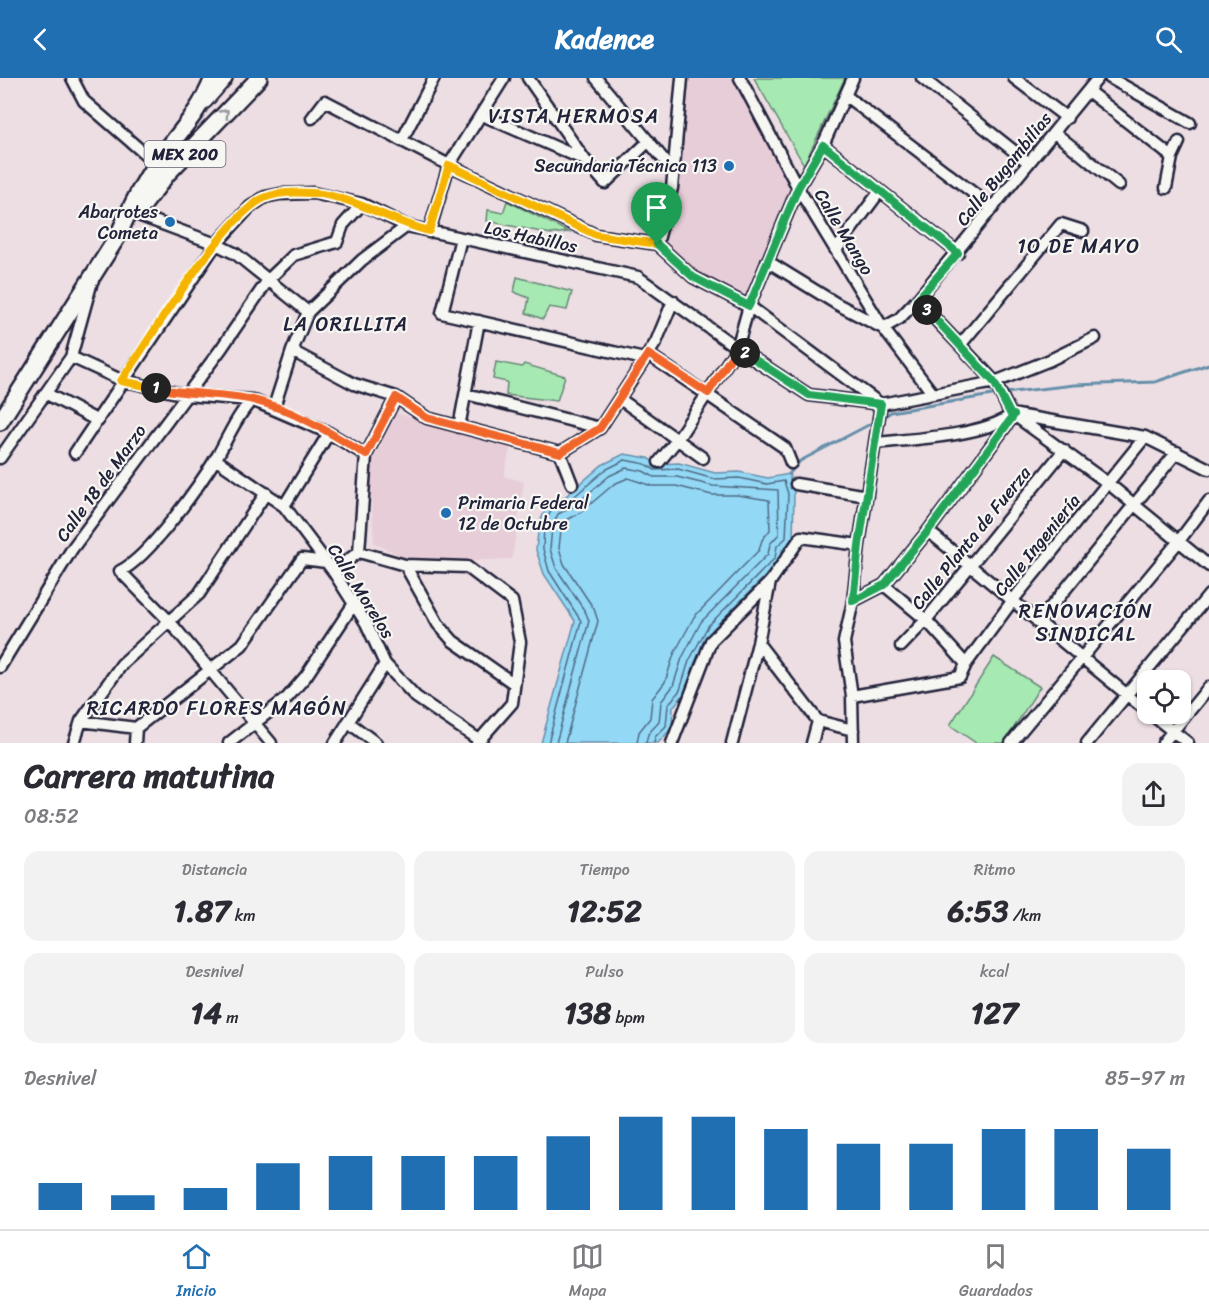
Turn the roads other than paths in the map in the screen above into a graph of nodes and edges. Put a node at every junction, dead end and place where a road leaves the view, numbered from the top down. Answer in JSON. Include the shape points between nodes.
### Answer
{"nodes":[{"id":1,"x":72,"y":78,"type":"edge"},
{"id":2,"x":213,"y":78,"type":"edge"},
{"id":3,"x":225,"y":78,"type":"edge"},
{"id":4,"x":259,"y":78,"type":"edge"},
{"id":5,"x":434,"y":78,"type":"edge"},
{"id":6,"x":504,"y":78,"type":"edge"},
{"id":7,"x":528,"y":78,"type":"edge"},
{"id":8,"x":596,"y":78,"type":"edge"},
{"id":9,"x":682,"y":78,"type":"edge"},
{"id":10,"x":740,"y":78,"type":"edge"},
{"id":11,"x":853,"y":78,"type":"edge"},
{"id":12,"x":922,"y":78,"type":"edge"},
{"id":13,"x":1014,"y":78,"type":"edge"},
{"id":14,"x":1098,"y":78,"type":"edge"},
{"id":15,"x":1110,"y":78,"type":"edge"},
{"id":16,"x":1088,"y":91,"type":"junction"},
{"id":17,"x":846,"y":96,"type":"junction"},
{"id":18,"x":203,"y":103,"type":"junction"},
{"id":19,"x":482,"y":115,"type":"junction"},
{"id":20,"x":312,"y":118,"type":"dead end"},
{"id":21,"x":1067,"y":118,"type":"junction"},
{"id":22,"x":1190,"y":123,"type":"dead end"},
{"id":23,"x":1055,"y":133,"type":"junction"},
{"id":24,"x":402,"y":140,"type":"junction"},
{"id":25,"x":649,"y":141,"type":"junction"},
{"id":26,"x":1179,"y":142,"type":"dead end"},
{"id":27,"x":823,"y":145,"type":"junction"},
{"id":28,"x":1172,"y":157,"type":"junction"},
{"id":29,"x":585,"y":160,"type":"junction"},
{"id":30,"x":1029,"y":163,"type":"junction"},
{"id":31,"x":449,"y":165,"type":"junction"},
{"id":32,"x":162,"y":168,"type":"junction"},
{"id":33,"x":674,"y":172,"type":"junction"},
{"id":34,"x":1119,"y":184,"type":"dead end"},
{"id":35,"x":798,"y":188,"type":"junction"},
{"id":36,"x":1166,"y":188,"type":"dead end"},
{"id":37,"x":880,"y":191,"type":"junction"},
{"id":38,"x":362,"y":204,"type":"junction"},
{"id":39,"x":993,"y":208,"type":"junction"},
{"id":40,"x":132,"y":213,"type":"junction"},
{"id":41,"x":408,"y":226,"type":"junction"},
{"id":42,"x":429,"y":231,"type":"junction"},
{"id":43,"x":1083,"y":231,"type":"dead end"},
{"id":44,"x":460,"y":238,"type":"junction"},
{"id":45,"x":216,"y":244,"type":"junction"},
{"id":46,"x":657,"y":244,"type":"junction"},
{"id":47,"x":836,"y":250,"type":"junction"},
{"id":48,"x":958,"y":253,"type":"junction"},
{"id":49,"x":767,"y":261,"type":"junction"},
{"id":50,"x":95,"y":273,"type":"junction"},
{"id":51,"x":268,"y":280,"type":"junction"},
{"id":52,"x":917,"y":300,"type":"junction"},
{"id":53,"x":674,"y":301,"type":"junction"},
{"id":54,"x":749,"y":306,"type":"junction"},
{"id":55,"x":308,"y":312,"type":"junction"},
{"id":56,"x":479,"y":321,"type":"junction"},
{"id":57,"x":883,"y":328,"type":"junction"},
{"id":58,"x":1095,"y":338,"type":"dead end"},
{"id":59,"x":961,"y":344,"type":"junction"},
{"id":60,"x":737,"y":348,"type":"junction"},
{"id":61,"x":291,"y":351,"type":"junction"},
{"id":62,"x":646,"y":356,"type":"junction"},
{"id":63,"x":71,"y":357,"type":"junction"},
{"id":64,"x":121,"y":381,"type":"junction"},
{"id":65,"x":996,"y":386,"type":"junction"},
{"id":66,"x":708,"y":393,"type":"junction"},
{"id":67,"x":46,"y":394,"type":"junction"},
{"id":68,"x":186,"y":394,"type":"junction"},
{"id":69,"x":466,"y":394,"type":"junction"},
{"id":70,"x":933,"y":394,"type":"junction"},
{"id":71,"x":396,"y":397,"type":"junction"},
{"id":72,"x":620,"y":399,"type":"junction"},
{"id":73,"x":252,"y":400,"type":"junction"},
{"id":74,"x":274,"y":407,"type":"junction"},
{"id":75,"x":881,"y":408,"type":"junction"},
{"id":76,"x":1012,"y":415,"type":"junction"},
{"id":77,"x":98,"y":421,"type":"junction"},
{"id":78,"x":0,"y":422,"type":"edge"},
{"id":79,"x":459,"y":426,"type":"junction"},
{"id":80,"x":600,"y":428,"type":"junction"},
{"id":81,"x":329,"y":433,"type":"junction"},
{"id":82,"x":1145,"y":437,"type":"junction"},
{"id":83,"x":677,"y":440,"type":"junction"},
{"id":84,"x":877,"y":441,"type":"junction"},
{"id":85,"x":1064,"y":450,"type":"junction"},
{"id":86,"x":1177,"y":452,"type":"junction"},
{"id":87,"x":75,"y":453,"type":"dead end"},
{"id":88,"x":560,"y":453,"type":"junction"},
{"id":89,"x":366,"y":455,"type":"junction"},
{"id":90,"x":0,"y":458,"type":"edge"},
{"id":91,"x":702,"y":458,"type":"dead end"},
{"id":92,"x":215,"y":459,"type":"junction"},
{"id":93,"x":659,"y":462,"type":"dead end"},
{"id":94,"x":791,"y":463,"type":"dead end"},
{"id":95,"x":1209,"y":470,"type":"edge"},
{"id":96,"x":572,"y":484,"type":"dead end"},
{"id":97,"x":796,"y":484,"type":"dead end"},
{"id":98,"x":1109,"y":484,"type":"junction"},
{"id":99,"x":266,"y":493,"type":"junction"},
{"id":100,"x":867,"y":496,"type":"junction"},
{"id":101,"x":1209,"y":501,"type":"edge"},
{"id":102,"x":284,"y":506,"type":"junction"},
{"id":103,"x":1136,"y":506,"type":"junction"},
{"id":104,"x":928,"y":531,"type":"junction"},
{"id":105,"x":1179,"y":541,"type":"junction"},
{"id":106,"x":859,"y":545,"type":"junction"},
{"id":107,"x":359,"y":552,"type":"junction"},
{"id":108,"x":971,"y":565,"type":"junction"},
{"id":109,"x":405,"y":566,"type":"junction"},
{"id":110,"x":1209,"y":566,"type":"edge"},
{"id":111,"x":329,"y":567,"type":"junction"},
{"id":112,"x":770,"y":582,"type":"junction"},
{"id":113,"x":884,"y":585,"type":"junction"},
{"id":114,"x":1209,"y":595,"type":"edge"},
{"id":115,"x":1013,"y":600,"type":"junction"},
{"id":116,"x":853,"y":601,"type":"junction"},
{"id":117,"x":353,"y":605,"type":"junction"},
{"id":118,"x":926,"y":620,"type":"junction"},
{"id":119,"x":170,"y":622,"type":"junction"},
{"id":120,"x":1038,"y":623,"type":"junction"},
{"id":121,"x":758,"y":643,"type":"junction"},
{"id":122,"x":901,"y":646,"type":"dead end"},
{"id":123,"x":1083,"y":656,"type":"junction"},
{"id":124,"x":385,"y":664,"type":"junction"},
{"id":125,"x":966,"y":664,"type":"junction"},
{"id":126,"x":0,"y":668,"type":"edge"},
{"id":127,"x":212,"y":671,"type":"junction"},
{"id":128,"x":513,"y":683,"type":"junction"},
{"id":129,"x":1209,"y":687,"type":"edge"},
{"id":130,"x":1126,"y":695,"type":"junction"},
{"id":131,"x":852,"y":696,"type":"junction"},
{"id":132,"x":1137,"y":704,"type":"edge"},
{"id":133,"x":81,"y":721,"type":"junction"},
{"id":134,"x":818,"y":721,"type":"junction"},
{"id":135,"x":348,"y":722,"type":"junction"},
{"id":136,"x":1165,"y":724,"type":"edge"},
{"id":137,"x":256,"y":725,"type":"junction"},
{"id":138,"x":136,"y":728,"type":"junction"},
{"id":139,"x":853,"y":730,"type":"junction"},
{"id":140,"x":1173,"y":730,"type":"junction"},
{"id":141,"x":478,"y":742,"type":"edge"},
{"id":142,"x":74,"y":743,"type":"edge"},
{"id":143,"x":135,"y":743,"type":"edge"},
{"id":144,"x":229,"y":743,"type":"edge"},
{"id":145,"x":272,"y":743,"type":"edge"},
{"id":146,"x":335,"y":743,"type":"edge"},
{"id":147,"x":376,"y":743,"type":"edge"},
{"id":148,"x":672,"y":743,"type":"edge"},
{"id":149,"x":732,"y":743,"type":"edge"},
{"id":150,"x":812,"y":743,"type":"edge"},
{"id":151,"x":853,"y":743,"type":"edge"},
{"id":152,"x":1011,"y":743,"type":"edge"},
{"id":153,"x":1087,"y":743,"type":"edge"},
{"id":154,"x":1162,"y":743,"type":"edge"},
{"id":155,"x":1188,"y":743,"type":"edge"}],
"edges":[{"from":1,"to":32,"type":"street","via":[[84,101]]},
{"from":2,"to":18,"type":"highway","number":"MEX 200"},
{"from":3,"to":18,"type":"main road"},
{"from":32,"to":4,"type":"highway","number":"MEX 200","one_way":true},
{"from":5,"to":24,"type":"street"},
{"from":6,"to":19,"type":"street"},
{"from":7,"to":29,"type":"street"},
{"from":8,"to":25,"type":"street"},
{"from":9,"to":33,"type":"street"},
{"from":10,"to":35,"type":"street","name":"Calle Mango"},
{"from":11,"to":17,"type":"street"},
{"from":12,"to":30,"type":"street"},
{"from":13,"to":21,"type":"street"},
{"from":14,"to":16,"type":"street","name":"Calle Bugambilias"},
{"from":15,"to":22,"type":"street"},
{"from":16,"to":21,"type":"street","name":"Calle Bugambilias"},
{"from":16,"to":28,"type":"street"},
{"from":17,"to":27,"type":"street"},
{"from":17,"to":39,"type":"street"},
{"from":18,"to":32,"type":"highway","number":"MEX 200"},
{"from":19,"to":29,"type":"street"},
{"from":19,"to":31,"type":"street"},
{"from":20,"to":24,"type":"street","via":[[325,101]]},
{"from":21,"to":23,"type":"street","name":"Calle Bugambilias"},
{"from":23,"to":30,"type":"street","name":"Calle Bugambilias"},
{"from":23,"to":34,"type":"street"},
{"from":24,"to":31,"type":"street"},
{"from":25,"to":29,"type":"street","via":[[605,183]]},
{"from":25,"to":33,"type":"street"},
{"from":26,"to":28,"type":"street"},
{"from":27,"to":35,"type":"street"},
{"from":27,"to":37,"type":"street"},
{"from":28,"to":36,"type":"street"},
{"from":30,"to":39,"type":"street","name":"Calle Bugambilias"},
{"from":31,"to":42,"type":"street"},
{"from":31,"to":46,"type":"street","via":[[596,235]]},
{"from":32,"to":40,"type":"highway","number":"MEX 200"},
{"from":33,"to":46,"type":"street"},
{"from":35,"to":47,"type":"street","name":"Calle Mango"},
{"from":35,"to":49,"type":"street"},
{"from":37,"to":47,"type":"street"},
{"from":37,"to":48,"type":"street"},
{"from":38,"to":41,"type":"street","name":"Los Habillos"},
{"from":38,"to":45,"type":"street","name":"Los Habillos","via":[[313,193],[265,197],[250,207]]},
{"from":38,"to":51,"type":"street","name":"Calle 18 de Marzo","via":[[343,225],[337,242],[294,255]]},
{"from":39,"to":48,"type":"street","name":"Calle Bugambilias"},
{"from":40,"to":45,"type":"street"},
{"from":40,"to":50,"type":"highway","number":"MEX 200"},
{"from":41,"to":42,"type":"street","name":"Los Habillos"},
{"from":41,"to":55,"type":"street","via":[[362,260]]},
{"from":42,"to":44,"type":"street","name":"Los Habillos"},
{"from":43,"to":59,"type":"street","via":[[1060,225]]},
{"from":44,"to":53,"type":"street","name":"Los Habillos","via":[[638,277]]},
{"from":44,"to":56,"type":"street","via":[[442,313]]},
{"from":45,"to":51,"type":"street","via":[[236,254]]},
{"from":45,"to":64,"type":"street","name":"Los Habillos"},
{"from":46,"to":54,"type":"street","via":[[693,277]]},
{"from":47,"to":57,"type":"street","name":"Calle Mango"},
{"from":48,"to":52,"type":"street","name":"Calle Bugambilias"},
{"from":49,"to":54,"type":"street"},
{"from":49,"to":57,"type":"street"},
{"from":50,"to":63,"type":"street"},
{"from":50,"to":78,"type":"highway","number":"MEX 200"},
{"from":51,"to":55,"type":"street"},
{"from":51,"to":68,"type":"street","name":"Calle 18 de Marzo"},
{"from":52,"to":57,"type":"street","name":"Calle Bugambilias"},
{"from":52,"to":59,"type":"street"},
{"from":53,"to":60,"type":"street","name":"Los Habillos"},
{"from":53,"to":62,"type":"street"},
{"from":54,"to":60,"type":"street"},
{"from":54,"to":75,"type":"street"},
{"from":55,"to":61,"type":"street"},
{"from":56,"to":62,"type":"street"},
{"from":56,"to":69,"type":"street"},
{"from":57,"to":70,"type":"street","name":"Calle Mango"},
{"from":58,"to":65,"type":"street","name":"Los Habillos"},
{"from":59,"to":65,"type":"street"},
{"from":60,"to":66,"type":"street"},
{"from":60,"to":75,"type":"street","name":"Los Habillos","via":[[809,395]]},
{"from":61,"to":71,"type":"street","via":[[354,384]]},
{"from":61,"to":74,"type":"street"},
{"from":62,"to":66,"type":"street"},
{"from":62,"to":72,"type":"street"},
{"from":63,"to":64,"type":"street"},
{"from":63,"to":67,"type":"street"},
{"from":64,"to":68,"type":"street"},
{"from":64,"to":77,"type":"street","name":"Los Habillos"},
{"from":65,"to":70,"type":"street","name":"Los Habillos"},
{"from":65,"to":76,"type":"street"},
{"from":66,"to":83,"type":"street"},
{"from":66,"to":94,"type":"street","via":[[785,448]]},
{"from":67,"to":77,"type":"street"},
{"from":67,"to":90,"type":"street"},
{"from":68,"to":73,"type":"street"},
{"from":68,"to":126,"type":"street","name":"Calle 18 de Marzo","via":[[72,549]]},
{"from":69,"to":79,"type":"street"},
{"from":69,"to":80,"type":"street"},
{"from":70,"to":75,"type":"street","name":"Los Habillos"},
{"from":71,"to":79,"type":"street","via":[[427,418]]},
{"from":71,"to":89,"type":"street"},
{"from":72,"to":80,"type":"street"},
{"from":72,"to":83,"type":"street"},
{"from":73,"to":74,"type":"street"},
{"from":73,"to":92,"type":"street"},
{"from":74,"to":81,"type":"street"},
{"from":75,"to":84,"type":"street"},
{"from":76,"to":82,"type":"street"},
{"from":76,"to":84,"type":"street","via":[[999,423],[958,432]]},
{"from":76,"to":85,"type":"street"},
{"from":76,"to":104,"type":"street"},
{"from":77,"to":87,"type":"street","name":"Los Habillos"},
{"from":79,"to":88,"type":"street"},
{"from":80,"to":88,"type":"street"},
{"from":81,"to":89,"type":"street"},
{"from":81,"to":102,"type":"street"},
{"from":82,"to":86,"type":"street"},
{"from":82,"to":98,"type":"street","name":"Calle Ingeniería"},
{"from":83,"to":91,"type":"street"},
{"from":83,"to":93,"type":"street"},
{"from":84,"to":100,"type":"street"},
{"from":85,"to":98,"type":"street"},
{"from":85,"to":108,"type":"street","name":"Calle Planta de Fuerza"},
{"from":86,"to":95,"type":"street"},
{"from":86,"to":103,"type":"street"},
{"from":88,"to":96,"type":"street"},
{"from":89,"to":107,"type":"street"},
{"from":92,"to":99,"type":"street","name":"Calle Morelos"},
{"from":92,"to":119,"type":"street","via":[[158,537],[129,567],[120,571]]},
{"from":97,"to":100,"type":"street"},
{"from":98,"to":103,"type":"street"},
{"from":98,"to":115,"type":"street","name":"Calle Ingeniería"},
{"from":99,"to":102,"type":"street","name":"Calle Morelos"},
{"from":99,"to":119,"type":"street","via":[[199,594]]},
{"from":100,"to":106,"type":"street"},
{"from":101,"to":105,"type":"street"},
{"from":102,"to":111,"type":"street","name":"Calle Morelos"},
{"from":103,"to":105,"type":"street"},
{"from":103,"to":120,"type":"street"},
{"from":104,"to":108,"type":"street"},
{"from":104,"to":113,"type":"street"},
{"from":105,"to":110,"type":"street"},
{"from":105,"to":123,"type":"street"},
{"from":106,"to":112,"type":"street","via":[[801,537]]},
{"from":106,"to":116,"type":"street"},
{"from":107,"to":109,"type":"street"},
{"from":107,"to":111,"type":"street"},
{"from":108,"to":115,"type":"street"},
{"from":108,"to":118,"type":"street","name":"Calle Planta de Fuerza"},
{"from":109,"to":128,"type":"street","via":[[438,624],[453,641]]},
{"from":109,"to":128,"type":"street","via":[[467,567],[512,601],[520,642]]},
{"from":111,"to":117,"type":"street","name":"Calle Morelos"},
{"from":111,"to":127,"type":"street","via":[[302,559],[242,645]]},
{"from":112,"to":121,"type":"street"},
{"from":112,"to":148,"type":"street","via":[[711,641]]},
{"from":113,"to":116,"type":"street"},
{"from":113,"to":118,"type":"street"},
{"from":114,"to":130,"type":"street"},
{"from":115,"to":120,"type":"street"},
{"from":115,"to":125,"type":"street","name":"Calle Ingeniería"},
{"from":116,"to":131,"type":"street","via":[[844,642]]},
{"from":117,"to":124,"type":"street","name":"Calle Morelos"},
{"from":117,"to":137,"type":"street","via":[[306,676]]},
{"from":118,"to":122,"type":"street","name":"Calle Planta de Fuerza"},
{"from":118,"to":125,"type":"street"},
{"from":119,"to":127,"type":"street"},
{"from":119,"to":133,"type":"street","via":[[122,664]]},
{"from":120,"to":123,"type":"street"},
{"from":121,"to":134,"type":"street"},
{"from":121,"to":149,"type":"street"},
{"from":123,"to":130,"type":"street"},
{"from":123,"to":152,"type":"street"},
{"from":124,"to":135,"type":"street"},
{"from":124,"to":141,"type":"street","name":"Calle Morelos","via":[[417,697]]},
{"from":125,"to":131,"type":"street","name":"Calle Ingeniería","via":[[960,677]]},
{"from":127,"to":137,"type":"street"},
{"from":127,"to":138,"type":"street"},
{"from":128,"to":141,"type":"street","via":[[512,703]]},
{"from":129,"to":140,"type":"street"},
{"from":130,"to":132,"type":"street"},
{"from":130,"to":153,"type":"street"},
{"from":131,"to":139,"type":"street"},
{"from":133,"to":138,"type":"street"},
{"from":133,"to":142,"type":"street"},
{"from":134,"to":139,"type":"street"},
{"from":134,"to":150,"type":"street"},
{"from":135,"to":146,"type":"street"},
{"from":135,"to":147,"type":"street"},
{"from":136,"to":140,"type":"street"},
{"from":137,"to":144,"type":"street"},
{"from":137,"to":145,"type":"street"},
{"from":138,"to":143,"type":"street"},
{"from":139,"to":151,"type":"street"},
{"from":140,"to":154,"type":"street"},
{"from":140,"to":155,"type":"street"}]}
